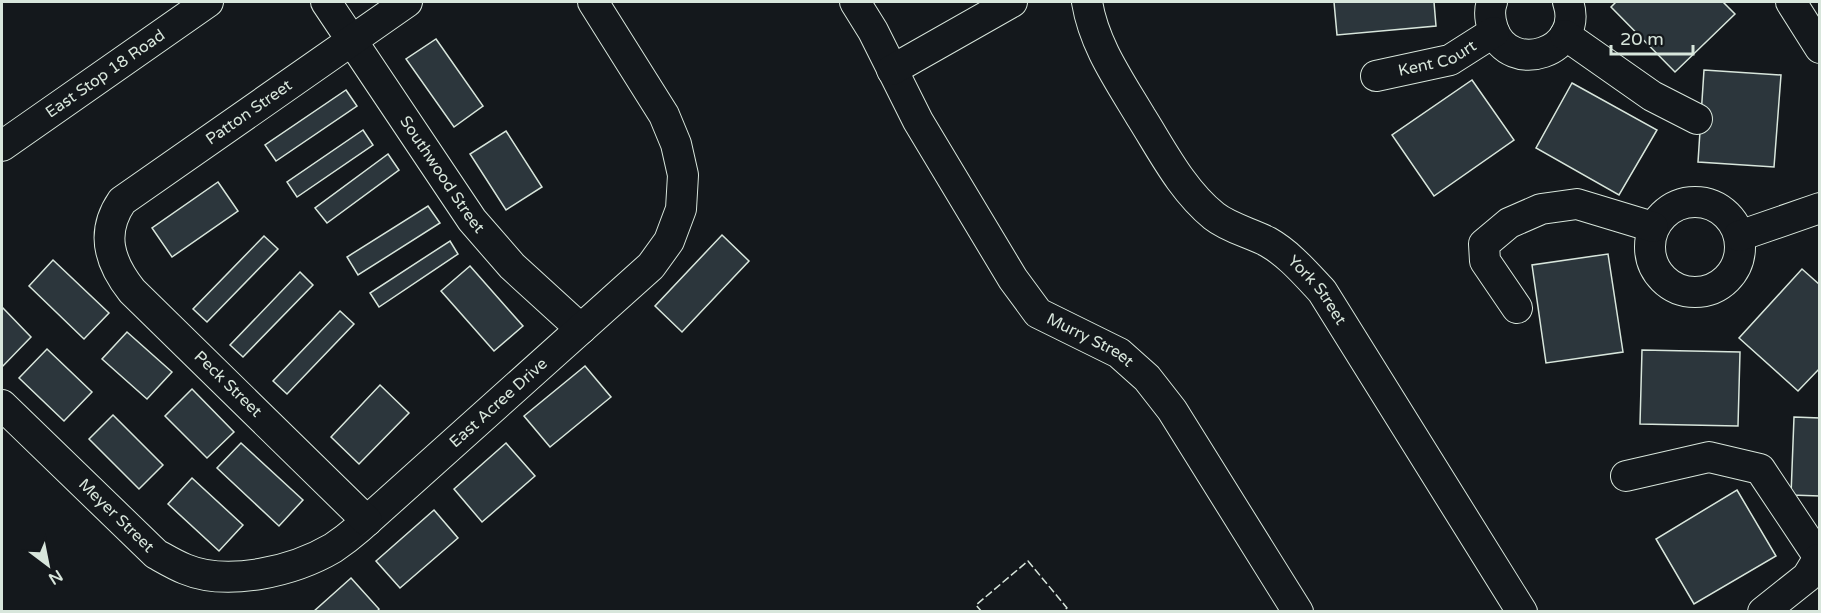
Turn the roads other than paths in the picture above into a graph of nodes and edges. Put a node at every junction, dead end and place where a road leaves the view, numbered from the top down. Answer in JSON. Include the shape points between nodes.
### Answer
{"nodes":[{"id":1,"x":208,"y":2,"type":"edge"},
{"id":2,"x":326,"y":2,"type":"edge"},
{"id":3,"x":407,"y":2,"type":"edge"},
{"id":4,"x":593,"y":2,"type":"edge"},
{"id":5,"x":855,"y":2,"type":"edge"},
{"id":6,"x":1012,"y":2,"type":"edge"},
{"id":7,"x":1087,"y":2,"type":"edge"},
{"id":8,"x":1492,"y":2,"type":"edge"},
{"id":9,"x":1568,"y":2,"type":"edge"},
{"id":10,"x":1791,"y":2,"type":"edge"},
{"id":11,"x":1494,"y":32,"type":"junction"},
{"id":12,"x":1565,"y":36,"type":"junction"},
{"id":13,"x":352,"y":40,"type":"junction"},
{"id":14,"x":1820,"y":48,"type":"edge"},
{"id":15,"x":892,"y":70,"type":"junction"},
{"id":16,"x":1376,"y":76,"type":"dead end"},
{"id":17,"x":1697,"y":119,"type":"dead end"},
{"id":18,"x":2,"y":146,"type":"edge"},
{"id":19,"x":1820,"y":208,"type":"edge"},
{"id":20,"x":1653,"y":227,"type":"junction"},
{"id":21,"x":109,"y":235,"type":"joint"},
{"id":22,"x":1739,"y":236,"type":"junction"},
{"id":23,"x":1517,"y":308,"type":"dead end"},
{"id":24,"x":581,"y":329,"type":"junction"},
{"id":25,"x":2,"y":405,"type":"edge"},
{"id":26,"x":1626,"y":476,"type":"dead end"},
{"id":27,"x":367,"y":521,"type":"junction"},
{"id":28,"x":1819,"y":559,"type":"edge"},
{"id":29,"x":255,"y":576,"type":"joint"},
{"id":30,"x":1298,"y":612,"type":"edge"},
{"id":31,"x":1522,"y":612,"type":"edge"},
{"id":32,"x":1763,"y":612,"type":"edge"}],
"edges":[{"from":1,"to":18,"type":"street","name":"East Stop 18 Road"},
{"from":2,"to":13,"type":"street","name":"Southwood Street"},
{"from":3,"to":13,"type":"street","name":"Patton Street"},
{"from":4,"to":24,"type":"street","name":"East Acree Drive","via":[[664,115],[683,175],[681,209],[669,241],[651,266]]},
{"from":5,"to":15,"type":"street","name":"Murry Street"},
{"from":6,"to":15,"type":"street"},
{"from":7,"to":31,"type":"street","name":"York Street","via":[[1104,54],[1194,197],[1216,218],[1269,243],[1297,263],[1322,291]]},
{"from":8,"to":11,"type":"street","name":"Kent Court","via":[[1490,19]]},
{"from":9,"to":12,"type":"street","via":[[1570,23]]},
{"from":10,"to":14,"type":"street"},
{"from":11,"to":12,"type":"street","name":"Kent Court","via":[[1510,50],[1535,55],[1547,52]]},
{"from":11,"to":16,"type":"street","name":"Kent Court","via":[[1450,60]]},
{"from":12,"to":17,"type":"street","via":[[1652,96]]},
{"from":13,"to":21,"type":"street","name":"Patton Street","via":[[122,201],[112,215]]},
{"from":13,"to":24,"type":"street","name":"Southwood Street","via":[[472,220],[512,266]]},
{"from":15,"to":30,"type":"street","name":"Murry Street","via":[[918,121],[1013,279],[1038,313],[1119,353],[1147,378],[1172,410]]},
{"from":19,"to":22,"type":"street"},
{"from":20,"to":22,"type":"street","via":[[1663,214],[1691,201],[1721,210]]},
{"from":20,"to":22,"type":"street","via":[[1650,259],[1656,272],[1678,290],[1692,293],[1719,286],[1730,276],[1737,264]]},
{"from":20,"to":23,"type":"street","via":[[1577,204],[1541,208],[1509,223],[1484,244],[1485,261]]},
{"from":21,"to":27,"type":"street","name":"Peck Street","via":[[112,256],[132,291]]},
{"from":24,"to":27,"type":"street","name":"East Acree Drive"},
{"from":25,"to":29,"type":"street","name":"Meyer Street","via":[[156,554],[186,570],[215,576]]},
{"from":26,"to":28,"type":"street","via":[[1708,457],[1760,469]]},
{"from":27,"to":29,"type":"street","name":"East Acree Drive","via":[[333,548]]},
{"from":28,"to":32,"type":"street","via":[[1807,577]]}]}
